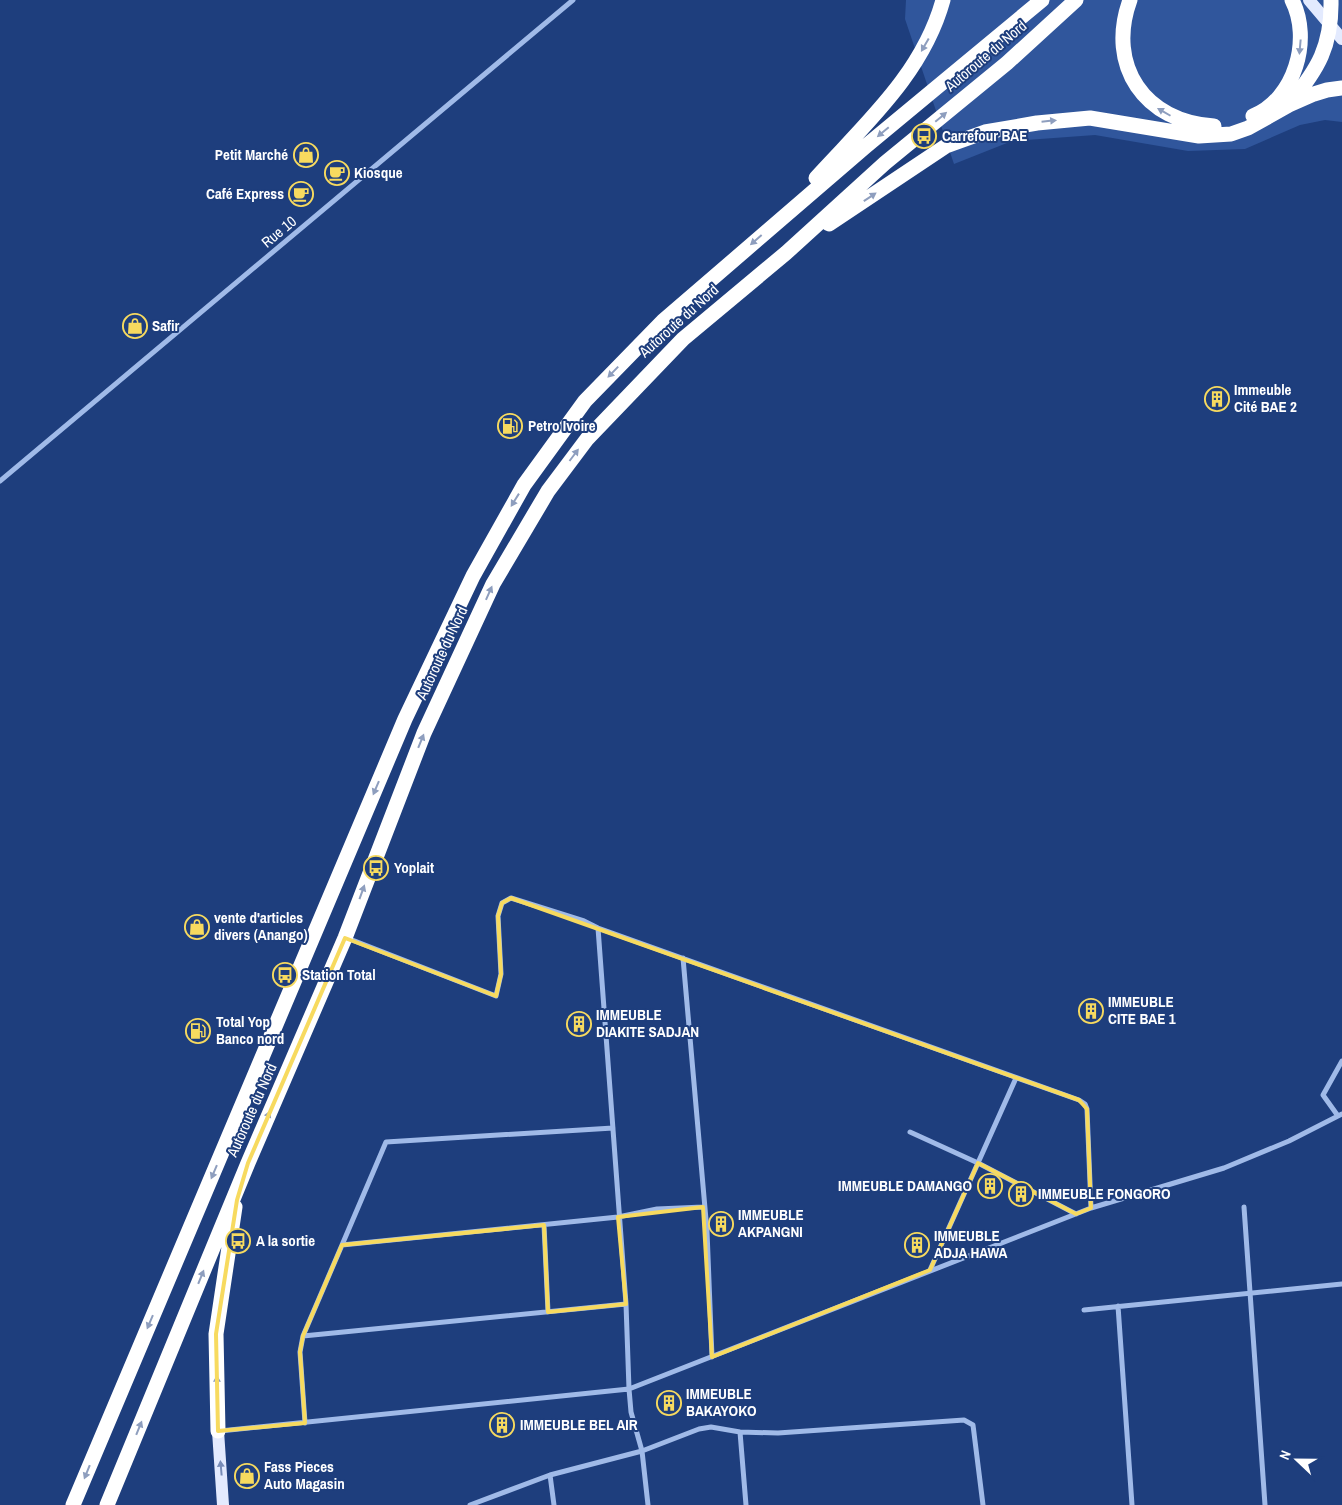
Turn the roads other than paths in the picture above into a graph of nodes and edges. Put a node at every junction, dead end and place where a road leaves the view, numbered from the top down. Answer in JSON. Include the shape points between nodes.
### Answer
{"nodes":[{"id":1,"x":573,"y":0,"type":"edge"},
{"id":2,"x":943,"y":0,"type":"edge"},
{"id":3,"x":1042,"y":0,"type":"edge"},
{"id":4,"x":1076,"y":0,"type":"edge"},
{"id":5,"x":1130,"y":0,"type":"edge"},
{"id":6,"x":1292,"y":0,"type":"edge"},
{"id":7,"x":1309,"y":0,"type":"edge"},
{"id":8,"x":1331,"y":0,"type":"edge"},
{"id":9,"x":1332,"y":26,"type":"junction"},
{"id":10,"x":1342,"y":39,"type":"edge"},
{"id":11,"x":1342,"y":88,"type":"edge"},
{"id":12,"x":1289,"y":105,"type":"junction"},
{"id":13,"x":774,"y":225,"type":"junction"},
{"id":14,"x":786,"y":253,"type":"junction"},
{"id":15,"x":0,"y":481,"type":"edge"},
{"id":16,"x":598,"y":928,"type":"junction"},
{"id":17,"x":345,"y":938,"type":"junction"},
{"id":18,"x":683,"y":958,"type":"junction"},
{"id":19,"x":1342,"y":1061,"type":"edge"},
{"id":20,"x":1016,"y":1078,"type":"junction"},
{"id":21,"x":1340,"y":1114,"type":"edge"},
{"id":22,"x":613,"y":1128,"type":"junction"},
{"id":23,"x":910,"y":1132,"type":"dead end"},
{"id":24,"x":248,"y":1163,"type":"junction"},
{"id":25,"x":978,"y":1163,"type":"junction"},
{"id":26,"x":1244,"y":1207,"type":"dead end"},
{"id":27,"x":703,"y":1208,"type":"junction"},
{"id":28,"x":1090,"y":1208,"type":"junction"},
{"id":29,"x":1076,"y":1214,"type":"junction"},
{"id":30,"x":618,"y":1217,"type":"junction"},
{"id":31,"x":544,"y":1225,"type":"junction"},
{"id":32,"x":342,"y":1245,"type":"junction"},
{"id":33,"x":930,"y":1270,"type":"junction"},
{"id":34,"x":1342,"y":1284,"type":"edge"},
{"id":35,"x":1249,"y":1294,"type":"junction"},
{"id":36,"x":626,"y":1304,"type":"junction"},
{"id":37,"x":1118,"y":1306,"type":"junction"},
{"id":38,"x":1084,"y":1310,"type":"dead end"},
{"id":39,"x":548,"y":1312,"type":"junction"},
{"id":40,"x":303,"y":1336,"type":"junction"},
{"id":41,"x":712,"y":1357,"type":"junction"},
{"id":42,"x":629,"y":1389,"type":"junction"},
{"id":43,"x":305,"y":1423,"type":"junction"},
{"id":44,"x":218,"y":1432,"type":"junction"},
{"id":45,"x":740,"y":1432,"type":"junction"},
{"id":46,"x":642,"y":1451,"type":"junction"},
{"id":47,"x":550,"y":1475,"type":"junction"},
{"id":48,"x":74,"y":1505,"type":"edge"},
{"id":49,"x":107,"y":1505,"type":"edge"},
{"id":50,"x":224,"y":1505,"type":"edge"},
{"id":51,"x":470,"y":1505,"type":"edge"},
{"id":52,"x":554,"y":1505,"type":"edge"},
{"id":53,"x":648,"y":1505,"type":"edge"},
{"id":54,"x":746,"y":1505,"type":"edge"},
{"id":55,"x":983,"y":1505,"type":"edge"},
{"id":56,"x":1132,"y":1505,"type":"edge"},
{"id":57,"x":1265,"y":1505,"type":"edge"}],
"edges":[{"from":1,"to":15,"type":"street","name":"Rue 10"},
{"from":2,"to":13,"type":"highway","one_way":true,"via":[[928,41],[890,99]]},
{"from":3,"to":13,"type":"highway","name":"Autoroute du Nord","one_way":true},
{"from":14,"to":4,"type":"highway","name":"Autoroute du Nord","one_way":true,"via":[[885,163],[1008,63]]},
{"from":6,"to":5,"type":"highway","one_way":true,"via":[[1301,32],[1300,52],[1291,79],[1259,113],[1238,122],[1216,126],[1181,121],[1153,106],[1142,93],[1131,74],[1123,47],[1124,23]]},
{"from":7,"to":9,"type":"main road"},
{"from":8,"to":9,"type":"highway"},
{"from":9,"to":10,"type":"main road"},
{"from":9,"to":12,"type":"highway","via":[[1317,66]]},
{"from":11,"to":12,"type":"highway"},
{"from":14,"to":12,"type":"highway","one_way":true,"via":[[946,146],[985,132],[1090,118],[1199,136],[1231,134]]},
{"from":13,"to":48,"type":"highway","name":"Autoroute du Nord","one_way":true,"via":[[663,321],[585,401],[501,522],[405,719]]},
{"from":17,"to":14,"type":"highway","name":"Autoroute du Nord","one_way":true,"via":[[424,733],[493,584],[548,491],[587,439],[640,382],[683,339]]},
{"from":16,"to":17,"type":"street","via":[[527,902],[511,898],[502,903],[498,916],[501,974],[496,996]]},
{"from":16,"to":18,"type":"street"},
{"from":16,"to":22,"type":"street"},
{"from":24,"to":17,"type":"highway","name":"Autoroute du Nord","one_way":true},
{"from":18,"to":20,"type":"street"},
{"from":18,"to":27,"type":"street"},
{"from":19,"to":21,"type":"street","via":[[1323,1095]]},
{"from":20,"to":25,"type":"street"},
{"from":20,"to":28,"type":"street","via":[[1085,1104]]},
{"from":21,"to":28,"type":"street","via":[[1289,1141],[1224,1168]]},
{"from":22,"to":30,"type":"street"},
{"from":22,"to":32,"type":"street","via":[[386,1142]]},
{"from":23,"to":25,"type":"street"},
{"from":44,"to":24,"type":"highway","one_way":true,"via":[[216,1334],[237,1200]]},
{"from":49,"to":24,"type":"highway","name":"Autoroute du Nord","one_way":true},
{"from":25,"to":29,"type":"street"},
{"from":25,"to":33,"type":"street"},
{"from":26,"to":35,"type":"street"},
{"from":27,"to":30,"type":"street","via":[[657,1209]]},
{"from":27,"to":41,"type":"street"},
{"from":28,"to":29,"type":"street"},
{"from":29,"to":33,"type":"street"},
{"from":30,"to":31,"type":"street"},
{"from":30,"to":36,"type":"street"},
{"from":31,"to":32,"type":"street"},
{"from":31,"to":39,"type":"street"},
{"from":32,"to":40,"type":"street"},
{"from":33,"to":41,"type":"street"},
{"from":34,"to":35,"type":"street"},
{"from":35,"to":37,"type":"street"},
{"from":35,"to":57,"type":"street"},
{"from":36,"to":39,"type":"street"},
{"from":36,"to":42,"type":"street"},
{"from":37,"to":38,"type":"street"},
{"from":37,"to":56,"type":"street"},
{"from":39,"to":40,"type":"street"},
{"from":40,"to":43,"type":"street","via":[[300,1360]]},
{"from":41,"to":42,"type":"street"},
{"from":42,"to":43,"type":"street"},
{"from":42,"to":46,"type":"street","via":[[630,1412]]},
{"from":43,"to":44,"type":"street"},
{"from":50,"to":44,"type":"main road","one_way":true},
{"from":45,"to":46,"type":"street","via":[[711,1427],[699,1429]]},
{"from":45,"to":54,"type":"street"},
{"from":45,"to":55,"type":"street","via":[[778,1433],[970,1422]]},
{"from":46,"to":47,"type":"street"},
{"from":46,"to":53,"type":"street"},
{"from":47,"to":51,"type":"street"},
{"from":47,"to":52,"type":"street"}]}
